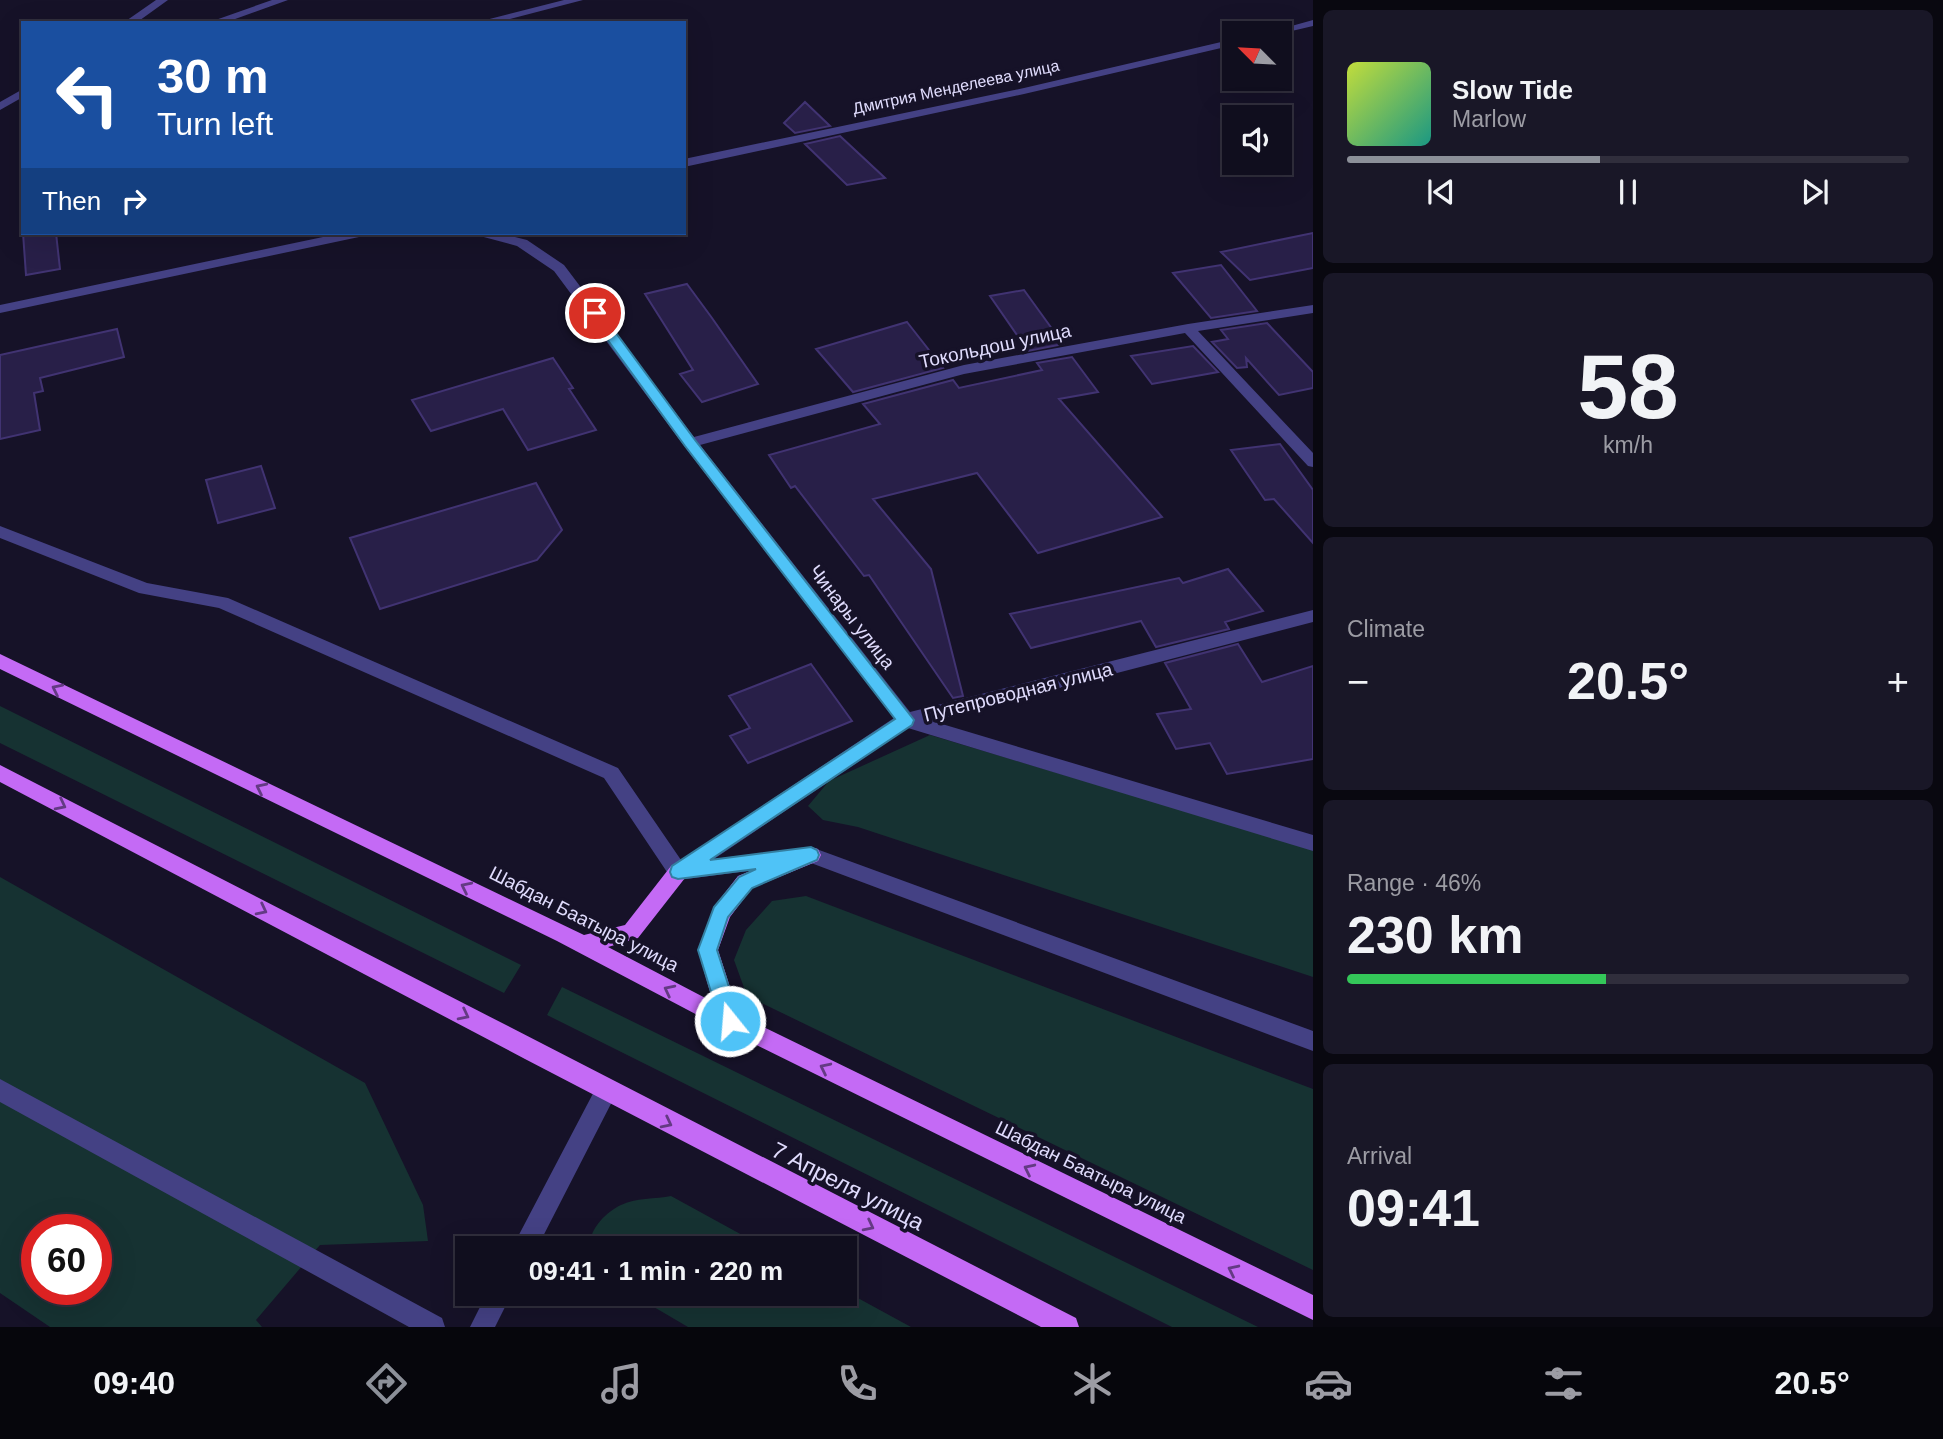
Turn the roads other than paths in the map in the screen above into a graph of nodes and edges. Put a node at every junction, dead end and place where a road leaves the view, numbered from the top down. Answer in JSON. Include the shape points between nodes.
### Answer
{"nodes":[{"id":1,"x":163,"y":0,"type":"edge"},
{"id":2,"x":283,"y":0,"type":"edge"},
{"id":3,"x":578,"y":0,"type":"edge"},
{"id":4,"x":131,"y":21,"type":"edge"},
{"id":5,"x":218,"y":21,"type":"edge"},
{"id":6,"x":488,"y":21,"type":"edge"},
{"id":7,"x":1313,"y":23,"type":"edge"},
{"id":8,"x":1292,"y":28,"type":"edge"},
{"id":9,"x":1222,"y":45,"type":"edge"},
{"id":10,"x":21,"y":94,"type":"edge"},
{"id":11,"x":0,"y":107,"type":"edge"},
{"id":12,"x":686,"y":163,"type":"edge"},
{"id":13,"x":350,"y":235,"type":"edge"},
{"id":14,"x":492,"y":235,"type":"edge"},
{"id":15,"x":0,"y":309,"type":"edge"},
{"id":16,"x":1313,"y":309,"type":"edge"},
{"id":17,"x":1188,"y":328,"type":"junction"},
{"id":18,"x":690,"y":443,"type":"junction"},
{"id":19,"x":1313,"y":461,"type":"edge"},
{"id":20,"x":0,"y":531,"type":"edge"},
{"id":21,"x":1313,"y":616,"type":"edge"},
{"id":22,"x":0,"y":662,"type":"edge"},
{"id":23,"x":906,"y":720,"type":"junction"},
{"id":24,"x":2,"y":775,"type":"edge"},
{"id":25,"x":1313,"y":843,"type":"edge"},
{"id":26,"x":811,"y":855,"type":"junction"},
{"id":27,"x":678,"y":872,"type":"junction"},
{"id":28,"x":581,"y":945,"type":"junction"},
{"id":29,"x":730,"y":1021,"type":"junction"},
{"id":30,"x":1313,"y":1041,"type":"edge"},
{"id":31,"x":0,"y":1090,"type":"edge"},
{"id":32,"x":606,"y":1092,"type":"junction"},
{"id":33,"x":530,"y":1236,"type":"edge"},
{"id":34,"x":1304,"y":1304,"type":"edge"},
{"id":35,"x":493,"y":1306,"type":"edge"},
{"id":36,"x":433,"y":1327,"type":"edge"},
{"id":37,"x":482,"y":1327,"type":"edge"},
{"id":38,"x":1067,"y":1327,"type":"edge"}],
"edges":[{"from":1,"to":4,"type":"street"},
{"from":2,"to":5,"type":"street"},
{"from":3,"to":6,"type":"street"},
{"from":7,"to":8,"type":"street"},
{"from":9,"to":12,"type":"street","name":"Дмитрия Менделеева улица"},
{"from":10,"to":11,"type":"street"},
{"from":13,"to":15,"type":"street"},
{"from":14,"to":18,"type":"street","name":"Чинары улица","via":[[522,243],[559,268]]},
{"from":16,"to":17,"type":"street","name":"Токольдош улица"},
{"from":17,"to":18,"type":"street","name":"Токольдош улица","via":[[964,370]]},
{"from":17,"to":19,"type":"street"},
{"from":18,"to":23,"type":"street","name":"Чинары улица"},
{"from":20,"to":27,"type":"street","via":[[145,589],[222,602],[611,773]]},
{"from":21,"to":23,"type":"street","name":"Путепроводная улица"},
{"from":28,"to":22,"type":"main road","name":"Шабдан Баатыра улица","one_way":true},
{"from":23,"to":25,"type":"street"},
{"from":23,"to":27,"type":"street","name":"Путепроводная улица"},
{"from":24,"to":32,"type":"main road","one_way":true},
{"from":26,"to":27,"type":"street"},
{"from":26,"to":29,"type":"main road","via":[[745,882],[721,913],[708,950]]},
{"from":26,"to":30,"type":"street"},
{"from":27,"to":28,"type":"main road","via":[[631,932]]},
{"from":29,"to":28,"type":"main road","name":"Шабдан Баатыра улица","one_way":true},
{"from":34,"to":29,"type":"main road","name":"Шабдан Баатыра улица","one_way":true},
{"from":31,"to":36,"type":"street"},
{"from":32,"to":33,"type":"street"},
{"from":32,"to":38,"type":"main road","name":"7 Апреля улица","one_way":true},
{"from":35,"to":37,"type":"street"}]}
